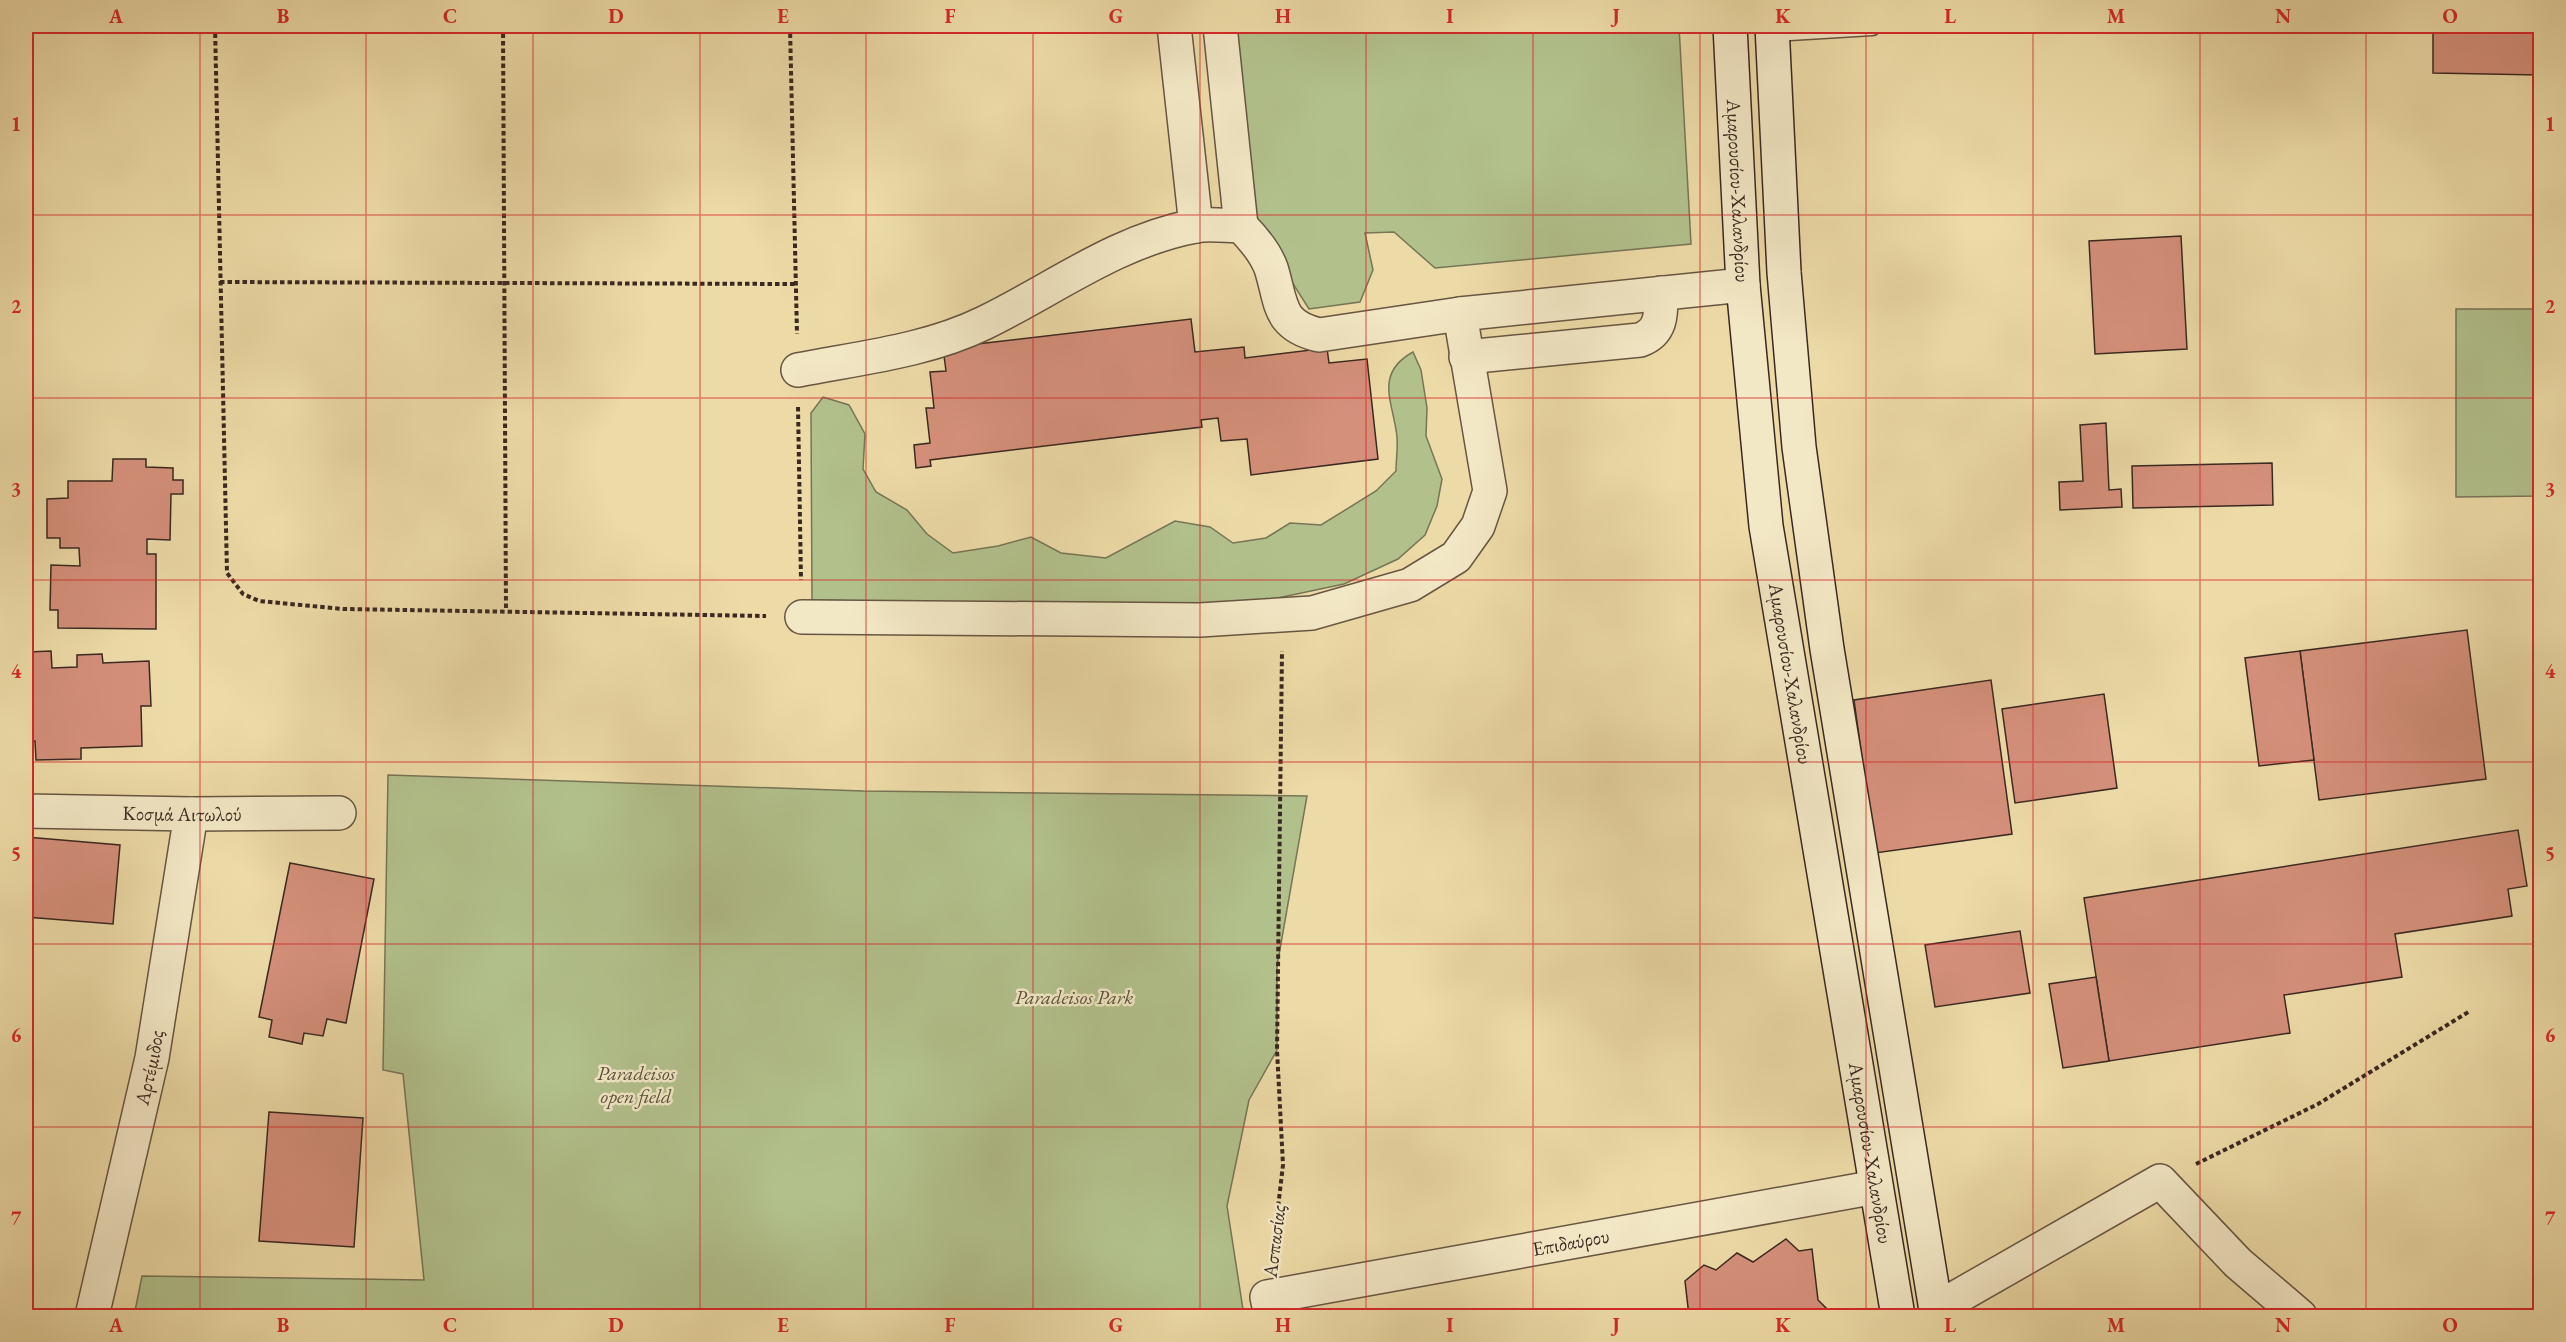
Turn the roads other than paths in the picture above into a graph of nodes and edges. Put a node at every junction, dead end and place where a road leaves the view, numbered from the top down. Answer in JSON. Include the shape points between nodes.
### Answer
{"nodes":[{"id":1,"x":1174,"y":26,"type":"edge"},
{"id":2,"x":1220,"y":26,"type":"edge"},
{"id":3,"x":1730,"y":26,"type":"edge"},
{"id":4,"x":1872,"y":26,"type":"edge"},
{"id":5,"x":1772,"y":29,"type":"edge"},
{"id":6,"x":1197,"y":226,"type":"junction"},
{"id":7,"x":1241,"y":226,"type":"junction"},
{"id":8,"x":1743,"y":285,"type":"junction"},
{"id":9,"x":1660,"y":293,"type":"junction"},
{"id":10,"x":1460,"y":314,"type":"junction"},
{"id":11,"x":1466,"y":357,"type":"junction"},
{"id":12,"x":798,"y":370,"type":"road end"},
{"id":13,"x":802,"y":617,"type":"road end"},
{"id":14,"x":26,"y":811,"type":"edge"},
{"id":15,"x":339,"y":813,"type":"dead end"},
{"id":16,"x":191,"y":814,"type":"junction"},
{"id":17,"x":1876,"y":1187,"type":"junction"},
{"id":18,"x":1269,"y":1307,"type":"edge"},
{"id":19,"x":1936,"y":1313,"type":"edge"},
{"id":20,"x":92,"y":1317,"type":"edge"},
{"id":21,"x":1898,"y":1317,"type":"edge"},
{"id":22,"x":2300,"y":1317,"type":"edge"}],
"edges":[{"from":1,"to":6,"type":"street"},
{"from":2,"to":7,"type":"street"},
{"from":3,"to":8,"type":"street","name":"Αμαρουσίου-Χαλανδρίου"},
{"from":4,"to":5,"type":"lane"},
{"from":5,"to":19,"type":"street","name":"Αμαρουσίου-Χαλανδρίου","via":[[1784,272],[1799,447],[1827,649]]},
{"from":6,"to":7,"type":"street"},
{"from":6,"to":12,"type":"street","via":[[1123,249],[1087,265],[983,324],[911,348]]},
{"from":7,"to":10,"type":"street","via":[[1270,267],[1284,314],[1307,332],[1331,334]]},
{"from":8,"to":9,"type":"street"},
{"from":8,"to":17,"type":"street","name":"Αμαρουσίου-Χαλανδρίου","via":[[1766,526]]},
{"from":9,"to":10,"type":"street"},
{"from":9,"to":11,"type":"street","via":[[1661,317],[1656,330],[1640,340]]},
{"from":10,"to":11,"type":"street"},
{"from":11,"to":13,"type":"street","via":[[1490,490],[1478,526],[1456,557],[1410,585],[1312,613],[1200,620]]},
{"from":14,"to":16,"type":"street","name":"Κοσμά Αιτωλού"},
{"from":15,"to":16,"type":"street","name":"Κοσμά Αιτωλού"},
{"from":16,"to":20,"type":"street","name":"Αρτέμιδος","via":[[152,1059]]},
{"from":17,"to":18,"type":"street","name":"Επιδαύρου"},
{"from":17,"to":21,"type":"street","name":"Αμαρουσίου-Χαλανδρίου"},
{"from":19,"to":22,"type":"street","via":[[2160,1181],[2238,1263]]}]}
